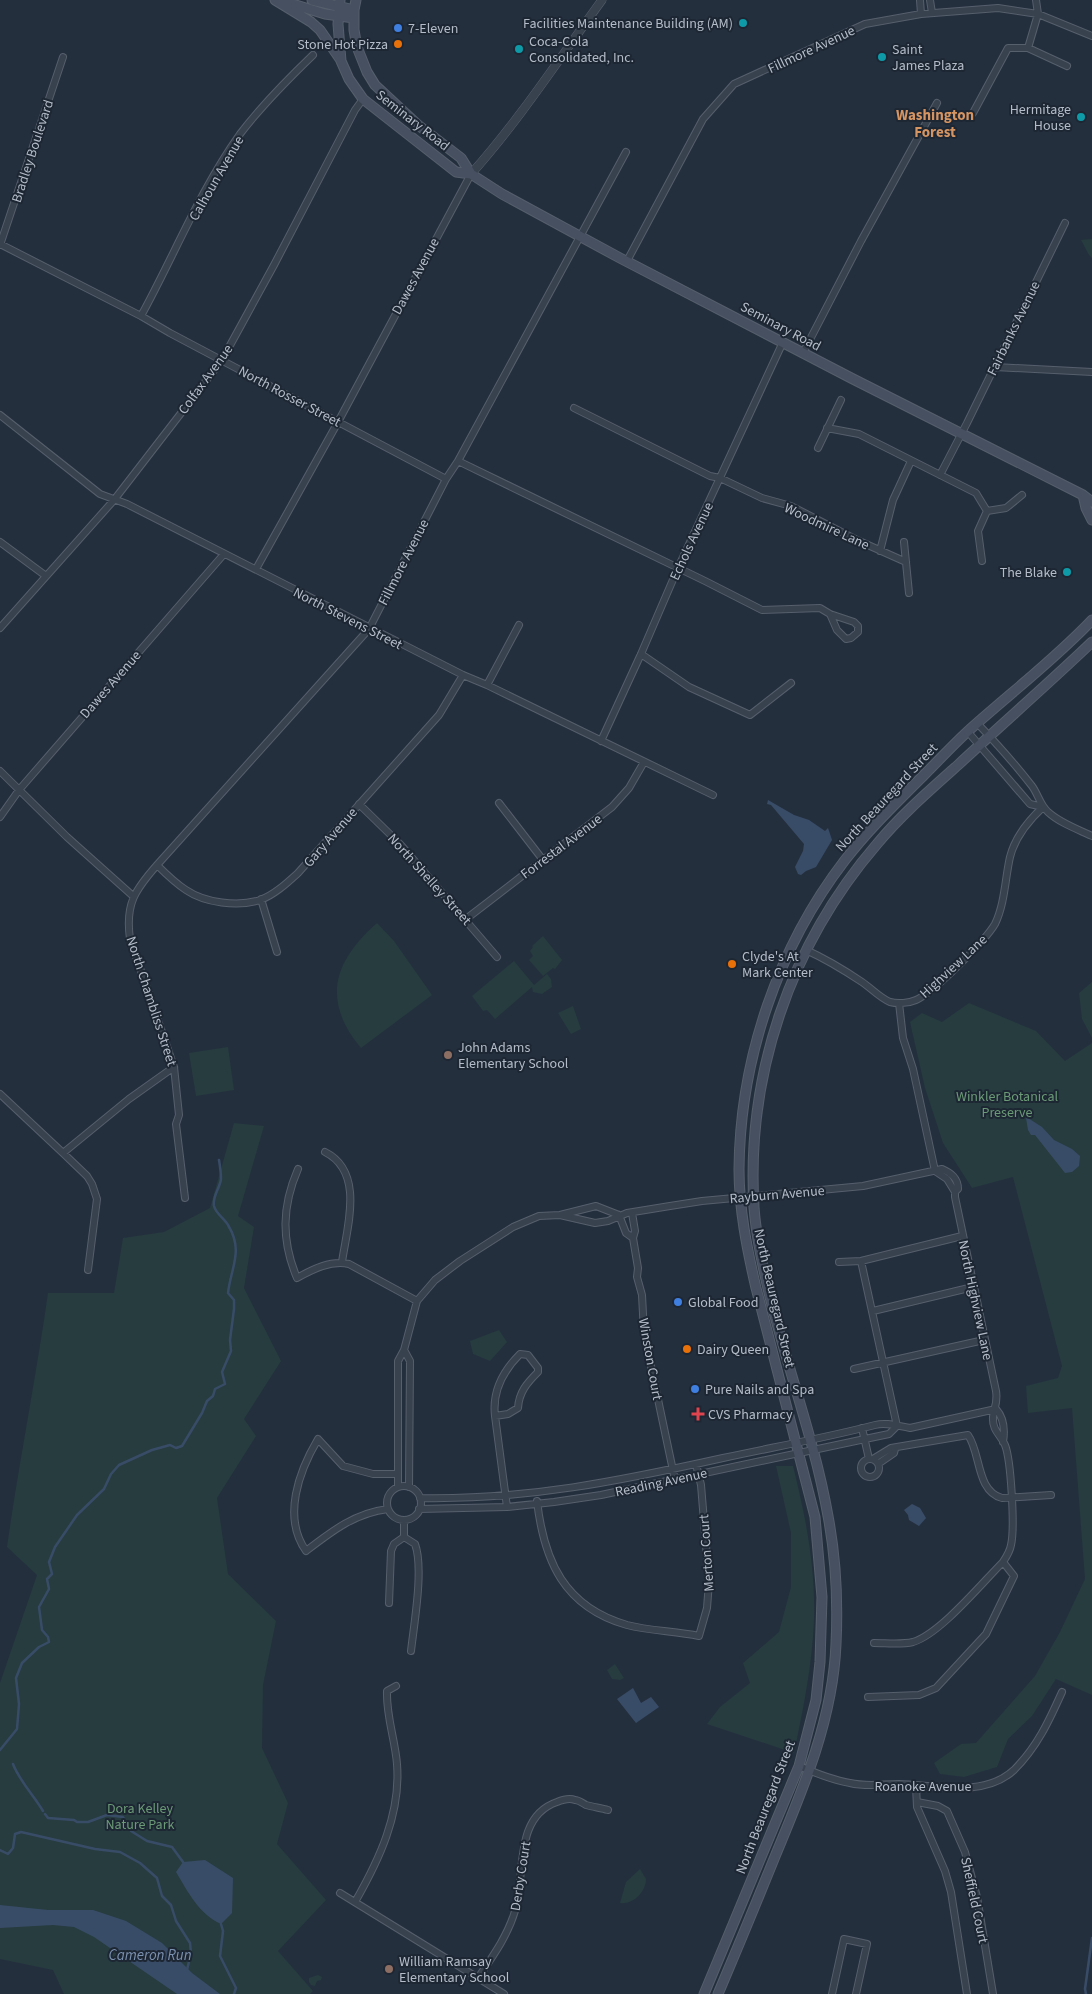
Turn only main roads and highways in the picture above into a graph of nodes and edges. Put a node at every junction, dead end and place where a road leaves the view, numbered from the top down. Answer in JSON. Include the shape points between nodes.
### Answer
{"nodes":[{"id":1,"x":275,"y":0,"type":"edge"},
{"id":2,"x":282,"y":0,"type":"edge"},
{"id":3,"x":312,"y":0,"type":"edge"},
{"id":4,"x":356,"y":0,"type":"edge"},
{"id":5,"x":339,"y":8,"type":"edge"},
{"id":6,"x":354,"y":14,"type":"junction"},
{"id":7,"x":341,"y":61,"type":"junction"},
{"id":8,"x":471,"y":174,"type":"junction"},
{"id":9,"x":1088,"y":496,"type":"edge"},
{"id":10,"x":1092,"y":502,"type":"edge"},
{"id":11,"x":1092,"y":520,"type":"edge"},
{"id":12,"x":1092,"y":616,"type":"edge"},
{"id":13,"x":1089,"y":622,"type":"edge"},
{"id":14,"x":1092,"y":642,"type":"edge"},
{"id":15,"x":704,"y":1994,"type":"edge"},
{"id":16,"x":718,"y":1994,"type":"edge"}],
"edges":[{"from":1,"to":7,"type":"main road","via":[[311,22]]},
{"from":2,"to":5,"type":"main road","via":[[295,6]]},
{"from":3,"to":5,"type":"main road"},
{"from":4,"to":6,"type":"main road","name":"Seminary Road"},
{"from":5,"to":6,"type":"main road"},
{"from":5,"to":7,"type":"main road","name":"Seminary Road"},
{"from":6,"to":8,"type":"main road","name":"Seminary Road","via":[[357,47],[375,85],[418,125],[461,158]]},
{"from":7,"to":8,"type":"main road","name":"Seminary Road","via":[[364,99],[456,172]]},
{"from":8,"to":9,"type":"main road","name":"Seminary Road","via":[[626,261]]},
{"from":9,"to":10,"type":"main road","name":"Seminary Road"},
{"from":9,"to":11,"type":"main road","via":[[1086,508]]},
{"from":12,"to":13,"type":"main road","name":"North Beauregard Street"},
{"from":13,"to":15,"type":"main road","name":"North Beauregard Street","via":[[968,732],[880,819],[844,861],[808,918],[763,1015],[747,1087],[740,1145],[740,1197],[747,1252],[818,1537],[822,1607],[820,1662],[816,1700],[799,1766]]},
{"from":14,"to":16,"type":"main road","name":"North Beauregard Street","via":[[916,803],[875,846],[840,892],[806,950],[780,1010],[761,1083],[755,1145],[755,1213],[769,1291],[828,1513],[836,1597],[836,1644],[828,1707],[810,1770]]}]}
